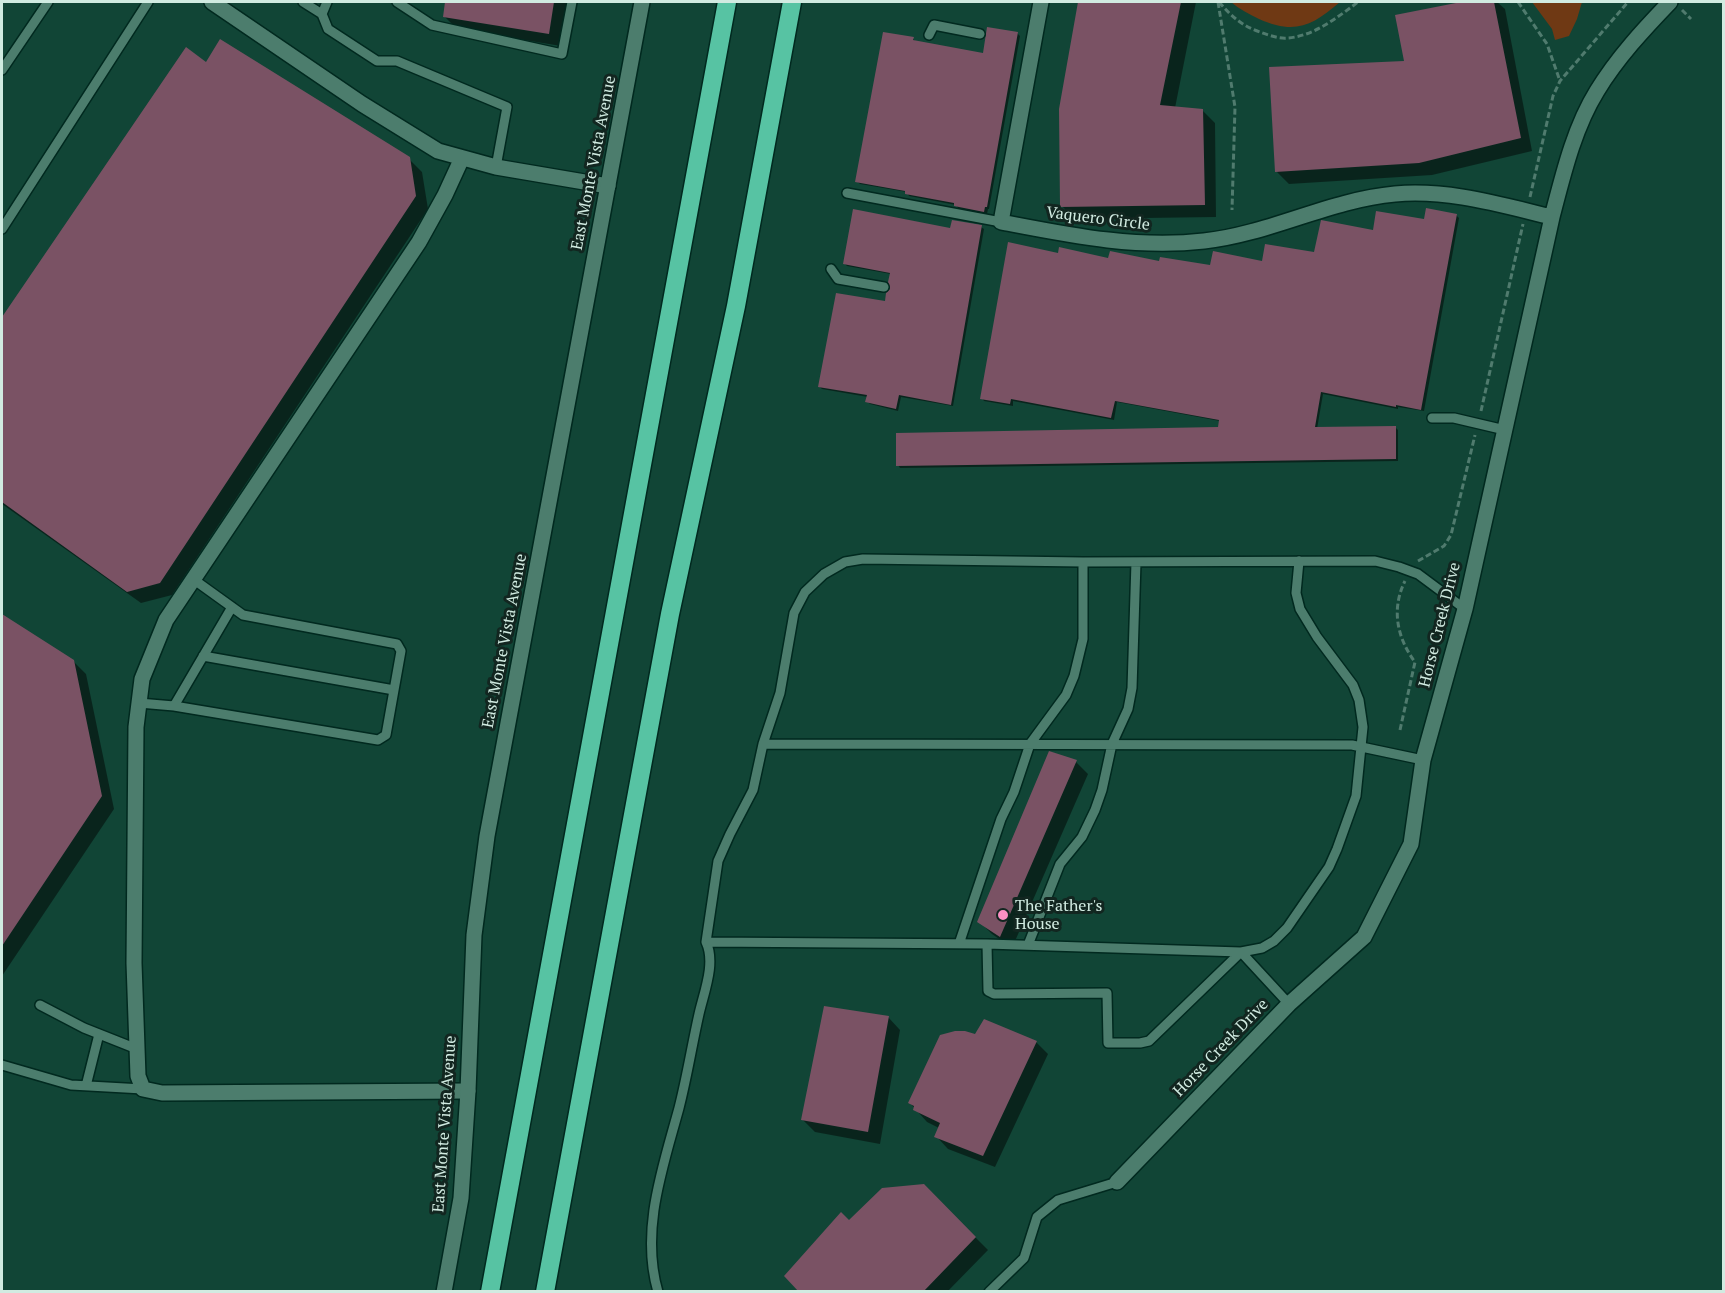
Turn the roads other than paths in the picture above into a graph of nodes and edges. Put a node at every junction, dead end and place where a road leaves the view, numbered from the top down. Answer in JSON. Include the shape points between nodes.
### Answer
{"nodes":[{"id":1,"x":48,"y":2,"type":"edge"},
{"id":2,"x":148,"y":2,"type":"edge"},
{"id":3,"x":212,"y":2,"type":"edge"},
{"id":4,"x":303,"y":2,"type":"edge"},
{"id":5,"x":327,"y":2,"type":"edge"},
{"id":6,"x":397,"y":2,"type":"edge"},
{"id":7,"x":572,"y":2,"type":"edge"},
{"id":8,"x":642,"y":2,"type":"edge"},
{"id":9,"x":727,"y":2,"type":"edge"},
{"id":10,"x":792,"y":2,"type":"edge"},
{"id":11,"x":1041,"y":2,"type":"edge"},
{"id":12,"x":1670,"y":2,"type":"edge"},
{"id":13,"x":322,"y":14,"type":"junction"},
{"id":14,"x":980,"y":34,"type":"dead end"},
{"id":15,"x":929,"y":35,"type":"dead end"},
{"id":16,"x":2,"y":70,"type":"edge"},
{"id":17,"x":462,"y":158,"type":"junction"},
{"id":18,"x":496,"y":167,"type":"junction"},
{"id":19,"x":608,"y":186,"type":"junction"},
{"id":20,"x":847,"y":194,"type":"dead end"},
{"id":21,"x":1552,"y":217,"type":"junction"},
{"id":22,"x":1001,"y":222,"type":"junction"},
{"id":23,"x":2,"y":229,"type":"edge"},
{"id":24,"x":831,"y":269,"type":"dead end"},
{"id":25,"x":884,"y":287,"type":"dead end"},
{"id":26,"x":1432,"y":418,"type":"dead end"},
{"id":27,"x":1505,"y":430,"type":"junction"},
{"id":28,"x":1299,"y":561,"type":"junction"},
{"id":29,"x":1083,"y":562,"type":"junction"},
{"id":30,"x":1137,"y":562,"type":"junction"},
{"id":31,"x":193,"y":579,"type":"junction"},
{"id":32,"x":232,"y":607,"type":"junction"},
{"id":33,"x":1465,"y":609,"type":"junction"},
{"id":34,"x":203,"y":656,"type":"junction"},
{"id":35,"x":394,"y":690,"type":"junction"},
{"id":36,"x":139,"y":704,"type":"junction"},
{"id":37,"x":174,"y":706,"type":"junction"},
{"id":38,"x":764,"y":744,"type":"junction"},
{"id":39,"x":1030,"y":744,"type":"junction"},
{"id":40,"x":1112,"y":744,"type":"junction"},
{"id":41,"x":1360,"y":746,"type":"junction"},
{"id":42,"x":1423,"y":760,"type":"junction"},
{"id":43,"x":706,"y":942,"type":"junction"},
{"id":44,"x":958,"y":944,"type":"junction"},
{"id":45,"x":987,"y":944,"type":"junction"},
{"id":46,"x":1028,"y":945,"type":"junction"},
{"id":47,"x":1241,"y":952,"type":"junction"},
{"id":48,"x":1289,"y":1004,"type":"junction"},
{"id":49,"x":40,"y":1005,"type":"dead end"},
{"id":50,"x":99,"y":1034,"type":"junction"},
{"id":51,"x":137,"y":1049,"type":"junction"},
{"id":52,"x":2,"y":1065,"type":"edge"},
{"id":53,"x":86,"y":1086,"type":"junction"},
{"id":54,"x":143,"y":1089,"type":"junction"},
{"id":55,"x":468,"y":1091,"type":"junction"},
{"id":56,"x":1117,"y":1182,"type":"joint"},
{"id":57,"x":444,"y":1292,"type":"edge"},
{"id":58,"x":490,"y":1292,"type":"edge"},
{"id":59,"x":544,"y":1292,"type":"edge"},
{"id":60,"x":658,"y":1292,"type":"edge"},
{"id":61,"x":989,"y":1292,"type":"edge"}],
"edges":[{"from":1,"to":16,"type":"lane"},
{"from":2,"to":23,"type":"lane"},
{"from":3,"to":17,"type":"street","via":[[362,104],[438,151]]},
{"from":4,"to":13,"type":"lane"},
{"from":5,"to":13,"type":"lane"},
{"from":6,"to":7,"type":"lane","via":[[432,25],[562,54]]},
{"from":8,"to":19,"type":"street","name":"East Monte Vista Avenue"},
{"from":9,"to":58,"type":"highway"},
{"from":10,"to":59,"type":"highway","via":[[736,306],[668,626]]},
{"from":11,"to":22,"type":"street"},
{"from":12,"to":21,"type":"street","name":"Horse Creek Drive","via":[[1636,37],[1596,92],[1568,155]]},
{"from":13,"to":18,"type":"lane","via":[[328,29],[376,61],[397,62],[507,107]]},
{"from":14,"to":15,"type":"lane","via":[[934,25]]},
{"from":17,"to":18,"type":"street"},
{"from":17,"to":31,"type":"street","via":[[419,242]]},
{"from":18,"to":19,"type":"street"},
{"from":19,"to":55,"type":"street","name":"East Monte Vista Avenue","via":[[487,836],[474,934]]},
{"from":20,"to":22,"type":"lane"},
{"from":21,"to":22,"type":"street","name":"Vaquero Circle","via":[[1473,198],[1395,194],[1206,241],[1101,241]]},
{"from":21,"to":27,"type":"street","name":"Horse Creek Drive"},
{"from":24,"to":25,"type":"lane","via":[[838,279]]},
{"from":26,"to":27,"type":"lane","via":[[1454,418]]},
{"from":27,"to":33,"type":"street","name":"Horse Creek Drive"},
{"from":28,"to":30,"type":"lane"},
{"from":28,"to":33,"type":"lane","via":[[1375,561],[1410,571]]},
{"from":28,"to":41,"type":"lane","via":[[1296,593],[1300,609],[1353,685],[1363,727]]},
{"from":29,"to":30,"type":"lane"},
{"from":29,"to":38,"type":"lane","via":[[845,562],[805,592],[794,613],[780,693]]},
{"from":29,"to":39,"type":"lane","via":[[1083,639],[1074,676],[1066,695]]},
{"from":30,"to":40,"type":"lane","via":[[1132,688],[1128,709]]},
{"from":31,"to":32,"type":"lane"},
{"from":31,"to":36,"type":"street","via":[[166,620],[142,679]]},
{"from":32,"to":34,"type":"lane"},
{"from":32,"to":35,"type":"lane","via":[[243,615],[398,644]]},
{"from":33,"to":42,"type":"street","name":"Horse Creek Drive"},
{"from":34,"to":35,"type":"lane"},
{"from":34,"to":37,"type":"lane"},
{"from":35,"to":37,"type":"lane","via":[[386,735],[378,740]]},
{"from":36,"to":37,"type":"lane"},
{"from":36,"to":51,"type":"street","via":[[134,963]]},
{"from":38,"to":39,"type":"lane"},
{"from":38,"to":43,"type":"lane","via":[[753,790],[718,861]]},
{"from":39,"to":40,"type":"lane"},
{"from":39,"to":44,"type":"lane"},
{"from":40,"to":41,"type":"lane"},
{"from":40,"to":46,"type":"lane","via":[[1095,810],[1082,837],[1060,864]]},
{"from":41,"to":42,"type":"lane"},
{"from":41,"to":47,"type":"lane","via":[[1356,796],[1329,867],[1274,941]]},
{"from":42,"to":48,"type":"street","name":"Horse Creek Drive","via":[[1411,844],[1364,937]]},
{"from":43,"to":44,"type":"lane"},
{"from":43,"to":60,"type":"lane","via":[[711,953],[707,979],[651,1226],[650,1252]]},
{"from":44,"to":45,"type":"lane"},
{"from":45,"to":46,"type":"lane"},
{"from":45,"to":47,"type":"lane","via":[[987,985],[994,994],[1107,993],[1108,1043],[1149,1041]]},
{"from":46,"to":47,"type":"lane"},
{"from":47,"to":48,"type":"lane"},
{"from":48,"to":56,"type":"street","name":"Horse Creek Drive"},
{"from":49,"to":50,"type":"lane"},
{"from":50,"to":51,"type":"lane"},
{"from":50,"to":53,"type":"lane"},
{"from":51,"to":54,"type":"street","via":[[138,1076]]},
{"from":52,"to":53,"type":"lane"},
{"from":53,"to":54,"type":"lane"},
{"from":54,"to":55,"type":"street","via":[[162,1093]]},
{"from":55,"to":57,"type":"street","name":"East Monte Vista Avenue","via":[[461,1198]]},
{"from":56,"to":61,"type":"lane","via":[[1058,1200],[1037,1217],[1024,1258]]}]}
